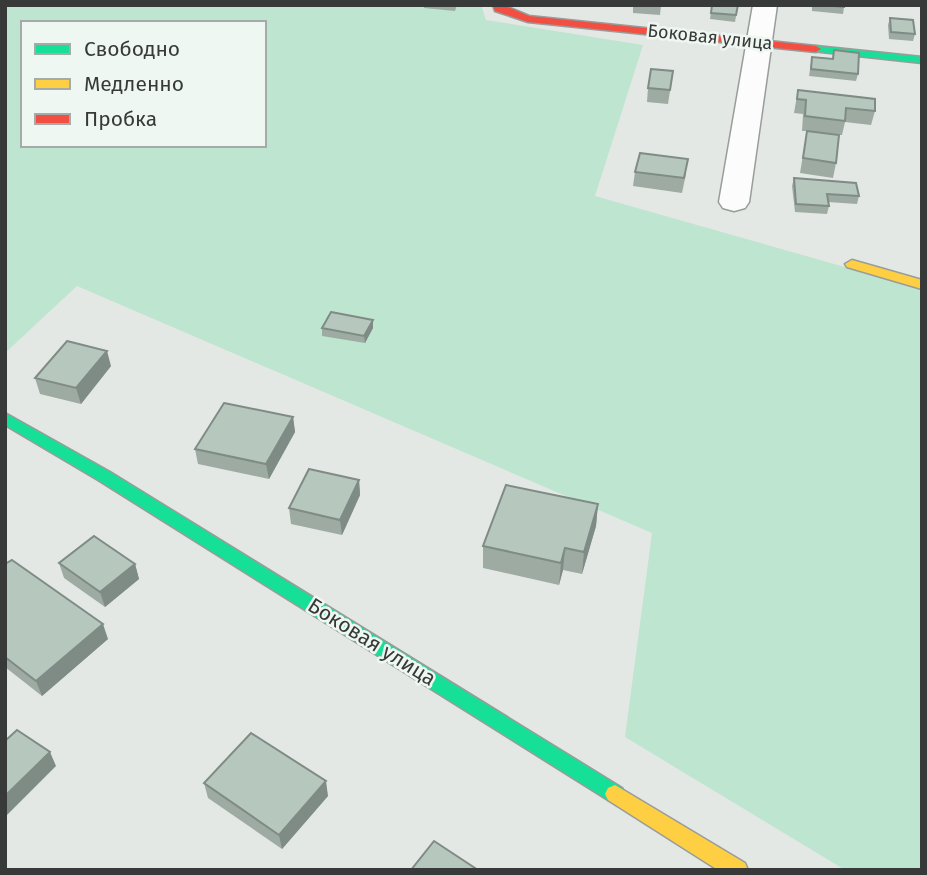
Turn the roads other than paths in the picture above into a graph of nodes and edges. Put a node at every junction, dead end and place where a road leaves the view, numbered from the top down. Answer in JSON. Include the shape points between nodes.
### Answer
{"nodes":[{"id":1,"x":765,"y":5,"type":"edge"},
{"id":2,"x":499,"y":7,"type":"edge"},
{"id":3,"x":758,"y":42,"type":"junction"},
{"id":4,"x":922,"y":60,"type":"edge"},
{"id":5,"x":734,"y":202,"type":"dead end"},
{"id":6,"x":852,"y":264,"type":"dead end"},
{"id":7,"x":922,"y":285,"type":"edge"},
{"id":8,"x":5,"y":418,"type":"edge"},
{"id":9,"x":737,"y":870,"type":"edge"}],
"edges":[{"from":1,"to":3,"type":"street"},
{"from":2,"to":3,"type":"street","name":"Боковая улица","via":[[528,19]]},
{"from":3,"to":4,"type":"street","name":"Боковая улица"},
{"from":3,"to":5,"type":"street"},
{"from":6,"to":7,"type":"street"},
{"from":8,"to":9,"type":"street","name":"Боковая улица"}]}
